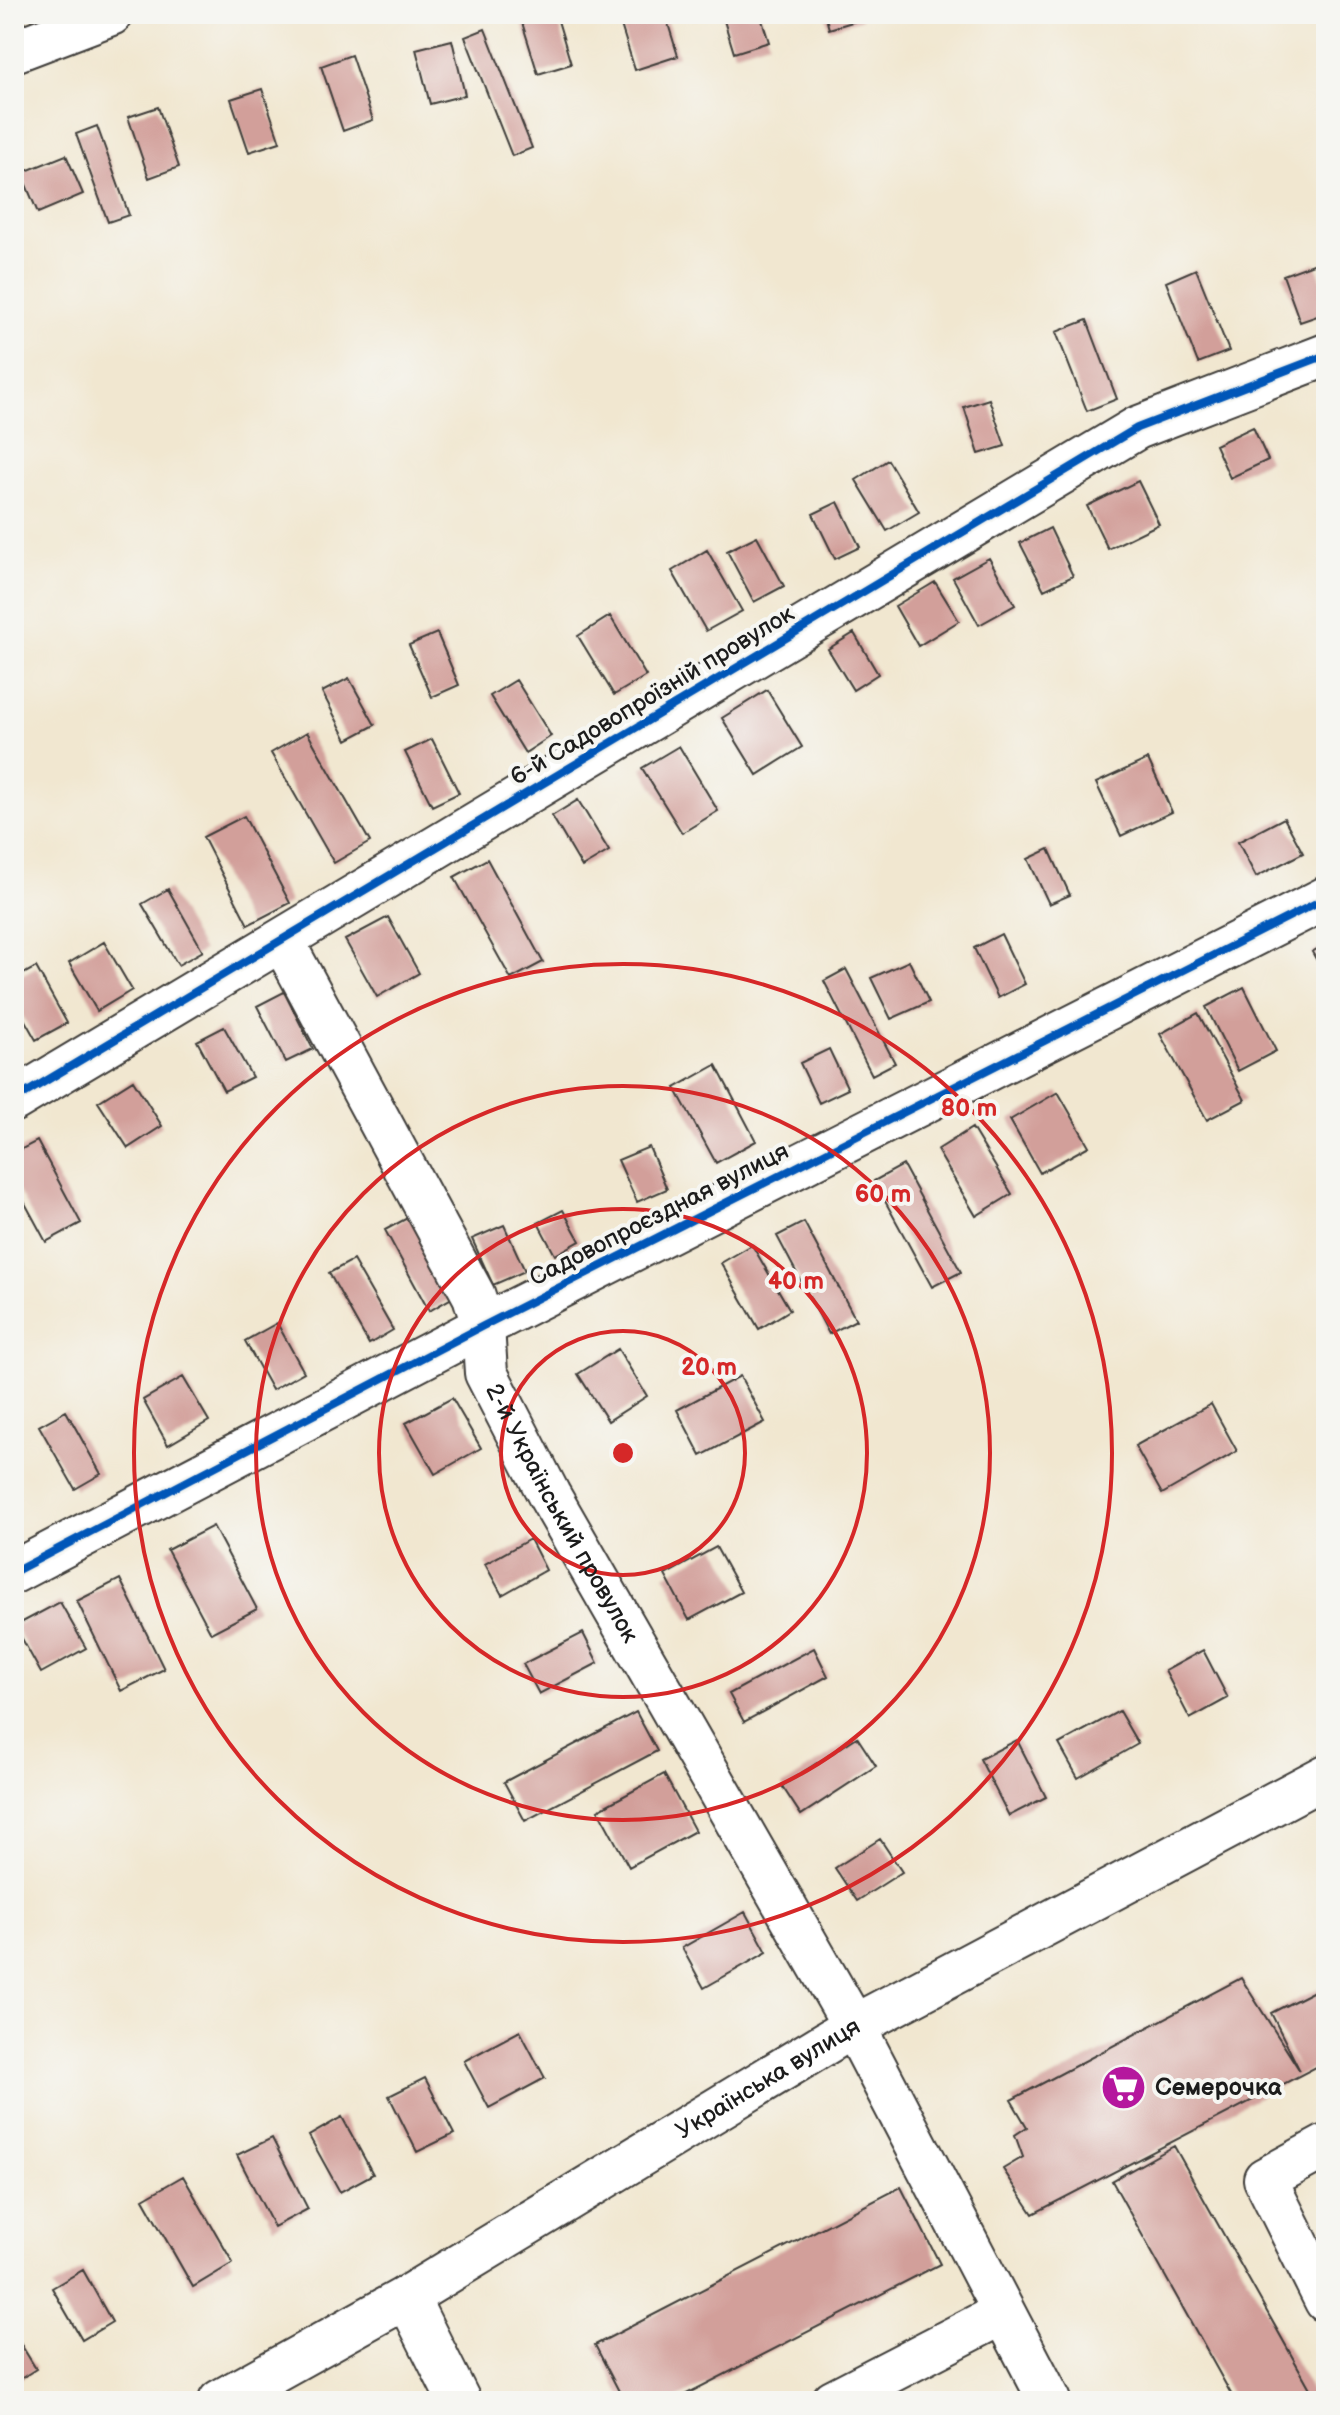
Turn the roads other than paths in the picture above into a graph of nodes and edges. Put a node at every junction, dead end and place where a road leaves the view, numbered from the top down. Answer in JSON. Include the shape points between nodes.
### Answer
{"nodes":[{"id":1,"x":111,"y":14,"type":"edge"},
{"id":2,"x":14,"y":51,"type":"edge"},
{"id":3,"x":1326,"y":355,"type":"edge"},
{"id":4,"x":1326,"y":898,"type":"edge"},
{"id":5,"x":283,"y":942,"type":"junction"},
{"id":6,"x":14,"y":1100,"type":"edge"},
{"id":7,"x":483,"y":1326,"type":"junction"},
{"id":8,"x":14,"y":1572,"type":"edge"},
{"id":9,"x":1326,"y":1776,"type":"edge"},
{"id":10,"x":854,"y":2026,"type":"junction"},
{"id":11,"x":1326,"y":2146,"type":"edge"},
{"id":12,"x":407,"y":2297,"type":"junction"},
{"id":13,"x":1326,"y":2301,"type":"edge"},
{"id":14,"x":1003,"y":2313,"type":"junction"},
{"id":15,"x":220,"y":2401,"type":"edge"},
{"id":16,"x":459,"y":2401,"type":"edge"},
{"id":17,"x":833,"y":2401,"type":"edge"},
{"id":18,"x":1050,"y":2401,"type":"edge"}],
"edges":[{"from":1,"to":2,"type":"street"},
{"from":3,"to":5,"type":"street","name":"6-й Садовопроїзній провулок","via":[[1137,428]]},
{"from":4,"to":7,"type":"street","name":"Садовопроєздная вулиця"},
{"from":5,"to":6,"type":"street","name":"6-й Садовопроїзній провулок"},
{"from":5,"to":7,"type":"street","name":"2-й Український провулок","via":[[474,1296]]},
{"from":7,"to":8,"type":"street","name":"Садовопроєздная вулиця"},
{"from":7,"to":10,"type":"street","name":"2-й Український провулок","via":[[486,1373],[549,1495]]},
{"from":9,"to":10,"type":"street","name":"Українська вулиця"},
{"from":10,"to":12,"type":"street","name":"Українська вулиця"},
{"from":10,"to":14,"type":"street","name":"2-й Український провулок"},
{"from":11,"to":13,"type":"street","via":[[1265,2179]]},
{"from":12,"to":15,"type":"street","name":"Українська вулиця"},
{"from":12,"to":16,"type":"street"},
{"from":14,"to":17,"type":"street"},
{"from":14,"to":18,"type":"street","name":"2-й Український провулок"}]}
